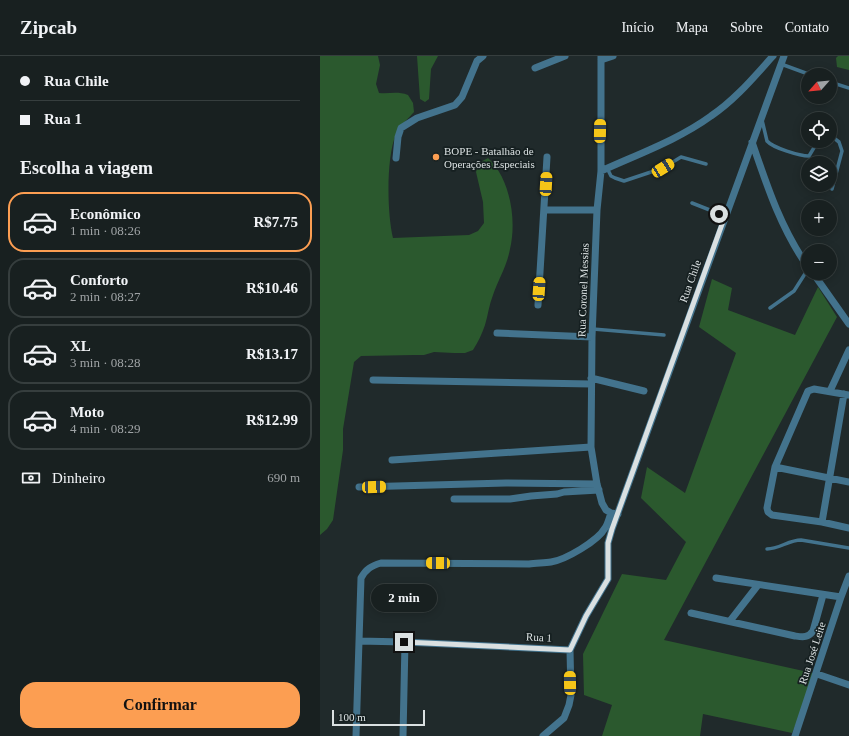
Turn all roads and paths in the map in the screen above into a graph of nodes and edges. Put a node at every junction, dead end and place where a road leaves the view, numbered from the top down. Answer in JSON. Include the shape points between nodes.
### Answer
{"nodes":[{"id":1,"x":483,"y":56,"type":"edge"},
{"id":2,"x":565,"y":56,"type":"edge"},
{"id":3,"x":613,"y":56,"type":"edge"},
{"id":4,"x":773,"y":56,"type":"edge"},
{"id":5,"x":784,"y":56,"type":"edge"},
{"id":6,"x":601,"y":58,"type":"edge"},
{"id":7,"x":781,"y":64,"type":"junction"},
{"id":8,"x":535,"y":68,"type":"dead end"},
{"id":9,"x":801,"y":71,"type":"edge"},
{"id":10,"x":837,"y":84,"type":"edge"},
{"id":11,"x":849,"y":88,"type":"edge"},
{"id":12,"x":762,"y":117,"type":"junction"},
{"id":13,"x":837,"y":140,"type":"edge"},
{"id":14,"x":752,"y":142,"type":"junction"},
{"id":15,"x":814,"y":148,"type":"edge"},
{"id":16,"x":547,"y":157,"type":"dead end"},
{"id":17,"x":396,"y":158,"type":"dead end"},
{"id":18,"x":706,"y":164,"type":"dead end"},
{"id":19,"x":604,"y":169,"type":"junction"},
{"id":20,"x":837,"y":170,"type":"edge"},
{"id":21,"x":692,"y":202,"type":"dead end"},
{"id":22,"x":544,"y":210,"type":"junction"},
{"id":23,"x":597,"y":210,"type":"junction"},
{"id":24,"x":725,"y":216,"type":"junction"},
{"id":25,"x":801,"y":258,"type":"edge"},
{"id":26,"x":801,"y":280,"type":"edge"},
{"id":27,"x":817,"y":280,"type":"edge"},
{"id":28,"x":538,"y":305,"type":"dead end"},
{"id":29,"x":770,"y":308,"type":"dead end"},
{"id":30,"x":849,"y":324,"type":"edge"},
{"id":31,"x":497,"y":333,"type":"dead end"},
{"id":32,"x":593,"y":333,"type":"junction"},
{"id":33,"x":664,"y":335,"type":"dead end"},
{"id":34,"x":849,"y":350,"type":"edge"},
{"id":35,"x":373,"y":380,"type":"dead end"},
{"id":36,"x":591,"y":381,"type":"junction"},
{"id":37,"x":644,"y":391,"type":"dead end"},
{"id":38,"x":830,"y":391,"type":"junction"},
{"id":39,"x":847,"y":395,"type":"edge"},
{"id":40,"x":591,"y":447,"type":"junction"},
{"id":41,"x":392,"y":460,"type":"dead end"},
{"id":42,"x":775,"y":467,"type":"junction"},
{"id":43,"x":830,"y":478,"type":"junction"},
{"id":44,"x":849,"y":482,"type":"edge"},
{"id":45,"x":359,"y":487,"type":"dead end"},
{"id":46,"x":598,"y":487,"type":"junction"},
{"id":47,"x":454,"y":499,"type":"dead end"},
{"id":48,"x":614,"y":514,"type":"junction"},
{"id":49,"x":822,"y":522,"type":"junction"},
{"id":50,"x":849,"y":528,"type":"edge"},
{"id":51,"x":849,"y":548,"type":"edge"},
{"id":52,"x":767,"y":549,"type":"dead end"},
{"id":53,"x":849,"y":576,"type":"edge"},
{"id":54,"x":716,"y":578,"type":"dead end"},
{"id":55,"x":758,"y":585,"type":"junction"},
{"id":56,"x":823,"y":595,"type":"junction"},
{"id":57,"x":841,"y":597,"type":"junction"},
{"id":58,"x":691,"y":613,"type":"dead end"},
{"id":59,"x":730,"y":621,"type":"junction"},
{"id":60,"x":359,"y":641,"type":"junction"},
{"id":61,"x":404,"y":642,"type":"junction"},
{"id":62,"x":570,"y":650,"type":"junction"},
{"id":63,"x":817,"y":674,"type":"junction"},
{"id":64,"x":849,"y":685,"type":"edge"},
{"id":65,"x":356,"y":736,"type":"edge"},
{"id":66,"x":403,"y":736,"type":"edge"},
{"id":67,"x":543,"y":736,"type":"edge"},
{"id":68,"x":795,"y":736,"type":"edge"}],
"edges":[{"from":1,"to":17,"type":"street","via":[[477,61],[462,97],[455,105],[418,118],[401,128]]},
{"from":2,"to":8,"type":"street"},
{"from":3,"to":6,"type":"street"},
{"from":4,"to":19,"type":"street","via":[[742,91],[712,116],[675,138]]},
{"from":5,"to":7,"type":"street","name":"Rua Chile"},
{"from":6,"to":19,"type":"street","name":"Rua Coronel Messias"},
{"from":7,"to":9,"type":"lane"},
{"from":7,"to":12,"type":"street","name":"Rua Chile"},
{"from":10,"to":11,"type":"lane"},
{"from":12,"to":14,"type":"street","name":"Rua Chile"},
{"from":12,"to":15,"type":"lane","via":[[767,141],[773,146],[803,156],[809,156]]},
{"from":13,"to":20,"type":"lane","via":[[842,151]]},
{"from":14,"to":24,"type":"street","name":"Rua Chile"},
{"from":14,"to":25,"type":"street","via":[[782,224]]},
{"from":16,"to":22,"type":"street"},
{"from":18,"to":19,"type":"lane","via":[[681,158],[663,168],[624,181],[611,176]]},
{"from":19,"to":23,"type":"street","name":"Rua Coronel Messias"},
{"from":21,"to":24,"type":"lane"},
{"from":22,"to":23,"type":"street"},
{"from":22,"to":28,"type":"street"},
{"from":23,"to":32,"type":"street","name":"Rua Coronel Messias"},
{"from":24,"to":48,"type":"street","name":"Rua Chile"},
{"from":26,"to":29,"type":"lane","via":[[794,291]]},
{"from":27,"to":30,"type":"street"},
{"from":31,"to":32,"type":"street"},
{"from":32,"to":33,"type":"lane"},
{"from":32,"to":36,"type":"street","name":"Rua Coronel Messias"},
{"from":34,"to":38,"type":"street"},
{"from":35,"to":36,"type":"street"},
{"from":36,"to":37,"type":"street"},
{"from":36,"to":40,"type":"street","name":"Rua Coronel Messias"},
{"from":38,"to":39,"type":"street"},
{"from":38,"to":42,"type":"street","via":[[808,391]]},
{"from":39,"to":43,"type":"street"},
{"from":40,"to":41,"type":"street"},
{"from":40,"to":46,"type":"street","name":"Rua Coronel Messias"},
{"from":42,"to":43,"type":"street"},
{"from":42,"to":49,"type":"street","via":[[768,512],[772,515]]},
{"from":43,"to":44,"type":"street"},
{"from":43,"to":49,"type":"street"},
{"from":45,"to":46,"type":"street","via":[[506,483]]},
{"from":46,"to":47,"type":"street","via":[[510,499]]},
{"from":46,"to":48,"type":"street","name":"Rua Coronel Messias","via":[[606,510]]},
{"from":48,"to":60,"type":"street","via":[[593,540],[552,562],[381,563],[371,566],[361,578]]},
{"from":48,"to":62,"type":"street","via":[[608,543],[608,579]]},
{"from":49,"to":50,"type":"street"},
{"from":51,"to":52,"type":"lane","via":[[796,540],[774,549]]},
{"from":53,"to":57,"type":"street","name":"Rua José Leite"},
{"from":54,"to":55,"type":"street"},
{"from":55,"to":56,"type":"street"},
{"from":55,"to":59,"type":"street"},
{"from":56,"to":57,"type":"street"},
{"from":56,"to":59,"type":"street","via":[[810,636],[795,636]]},
{"from":57,"to":63,"type":"street","name":"Rua José Leite"},
{"from":58,"to":59,"type":"street"},
{"from":60,"to":61,"type":"street","name":"Rua 1"},
{"from":60,"to":65,"type":"street"},
{"from":61,"to":62,"type":"street","name":"Rua 1"},
{"from":61,"to":66,"type":"street"},
{"from":62,"to":67,"type":"street","via":[[569,705],[564,718]]},
{"from":63,"to":64,"type":"street"},
{"from":63,"to":68,"type":"street","name":"Rua José Leite"}]}
